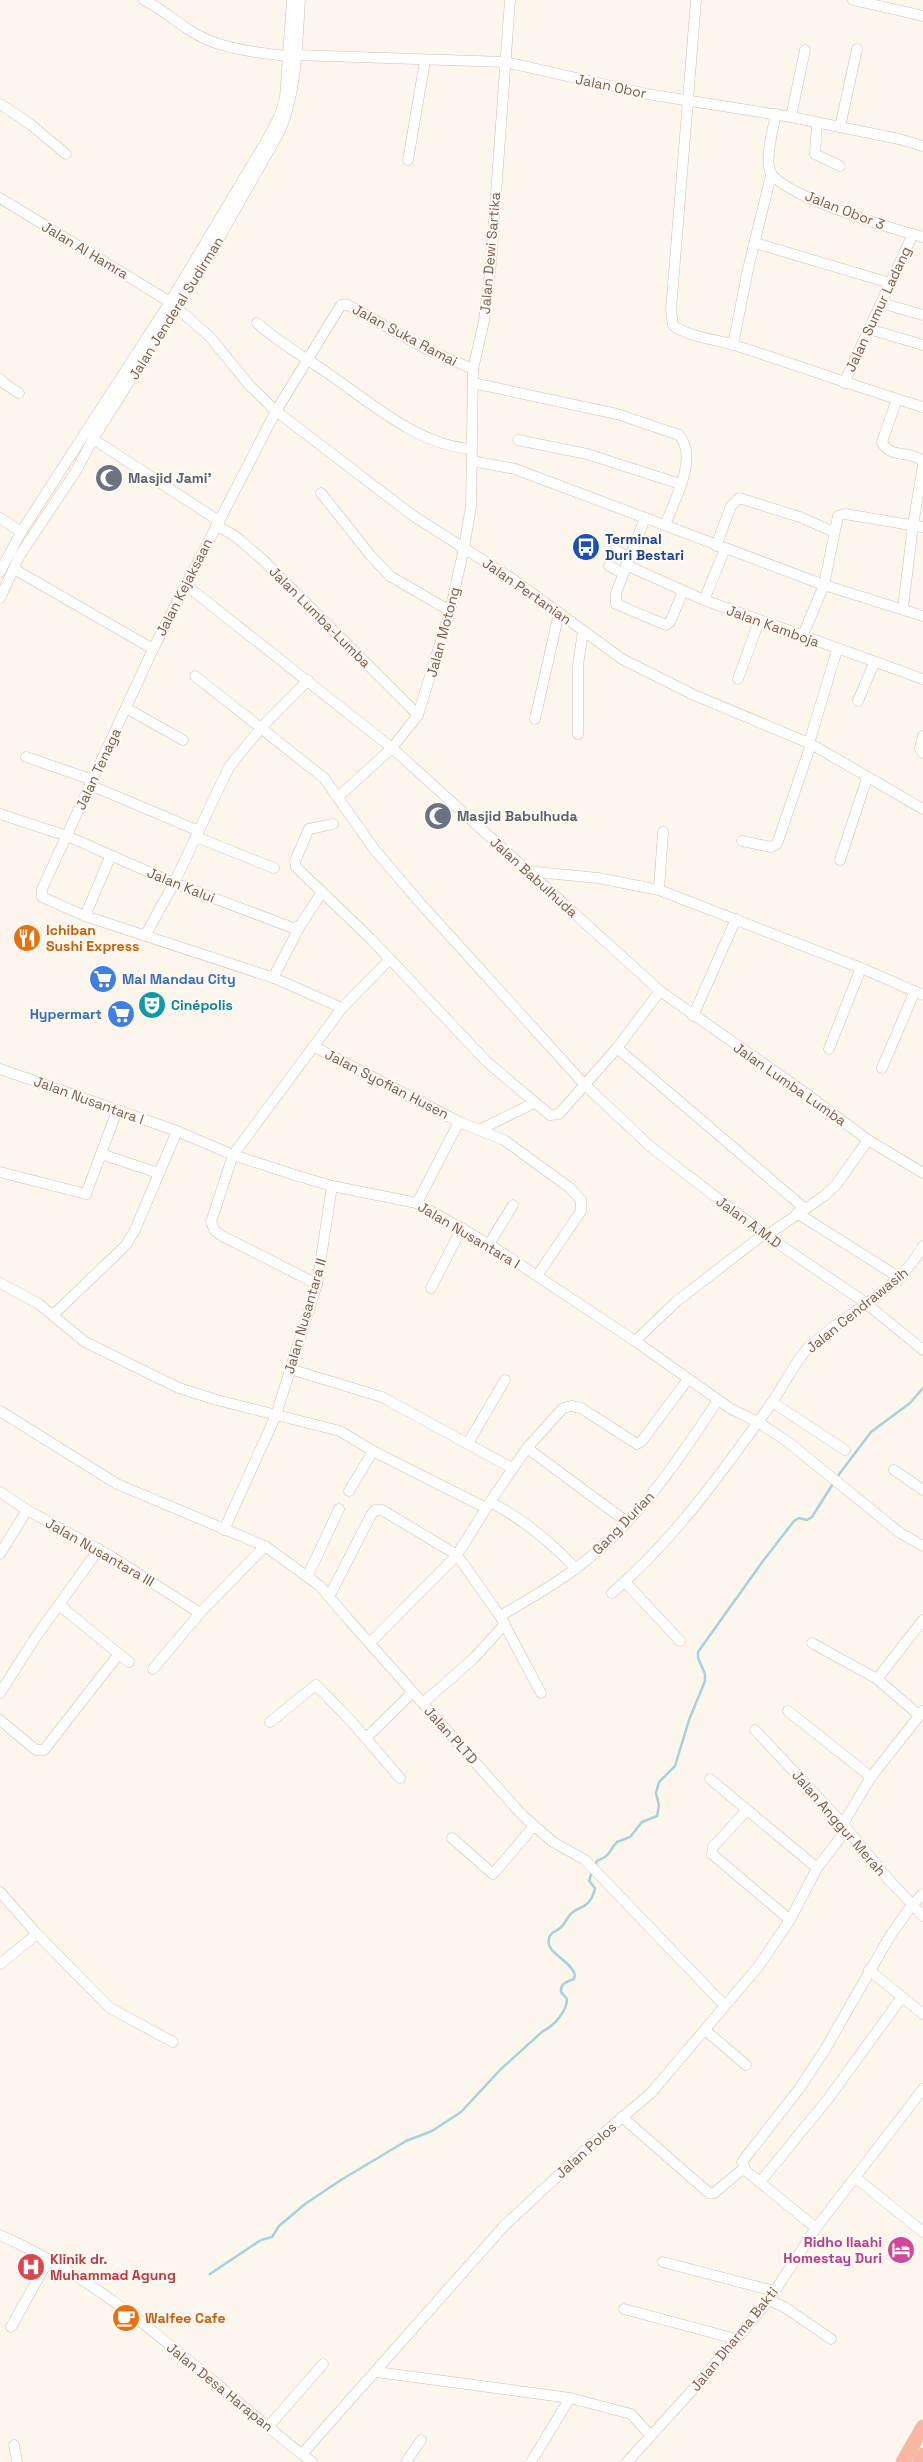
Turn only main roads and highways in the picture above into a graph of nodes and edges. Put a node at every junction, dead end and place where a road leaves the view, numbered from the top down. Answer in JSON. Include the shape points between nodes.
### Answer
{"nodes":[{"id":1,"x":923,"y":2427,"type":"edge"},
{"id":2,"x":923,"y":2455,"type":"edge"},
{"id":3,"x":903,"y":2462,"type":"edge"},
{"id":4,"x":920,"y":2462,"type":"edge"}],
"edges":[{"from":1,"to":3,"type":"highway"},
{"from":2,"to":4,"type":"highway"}]}
